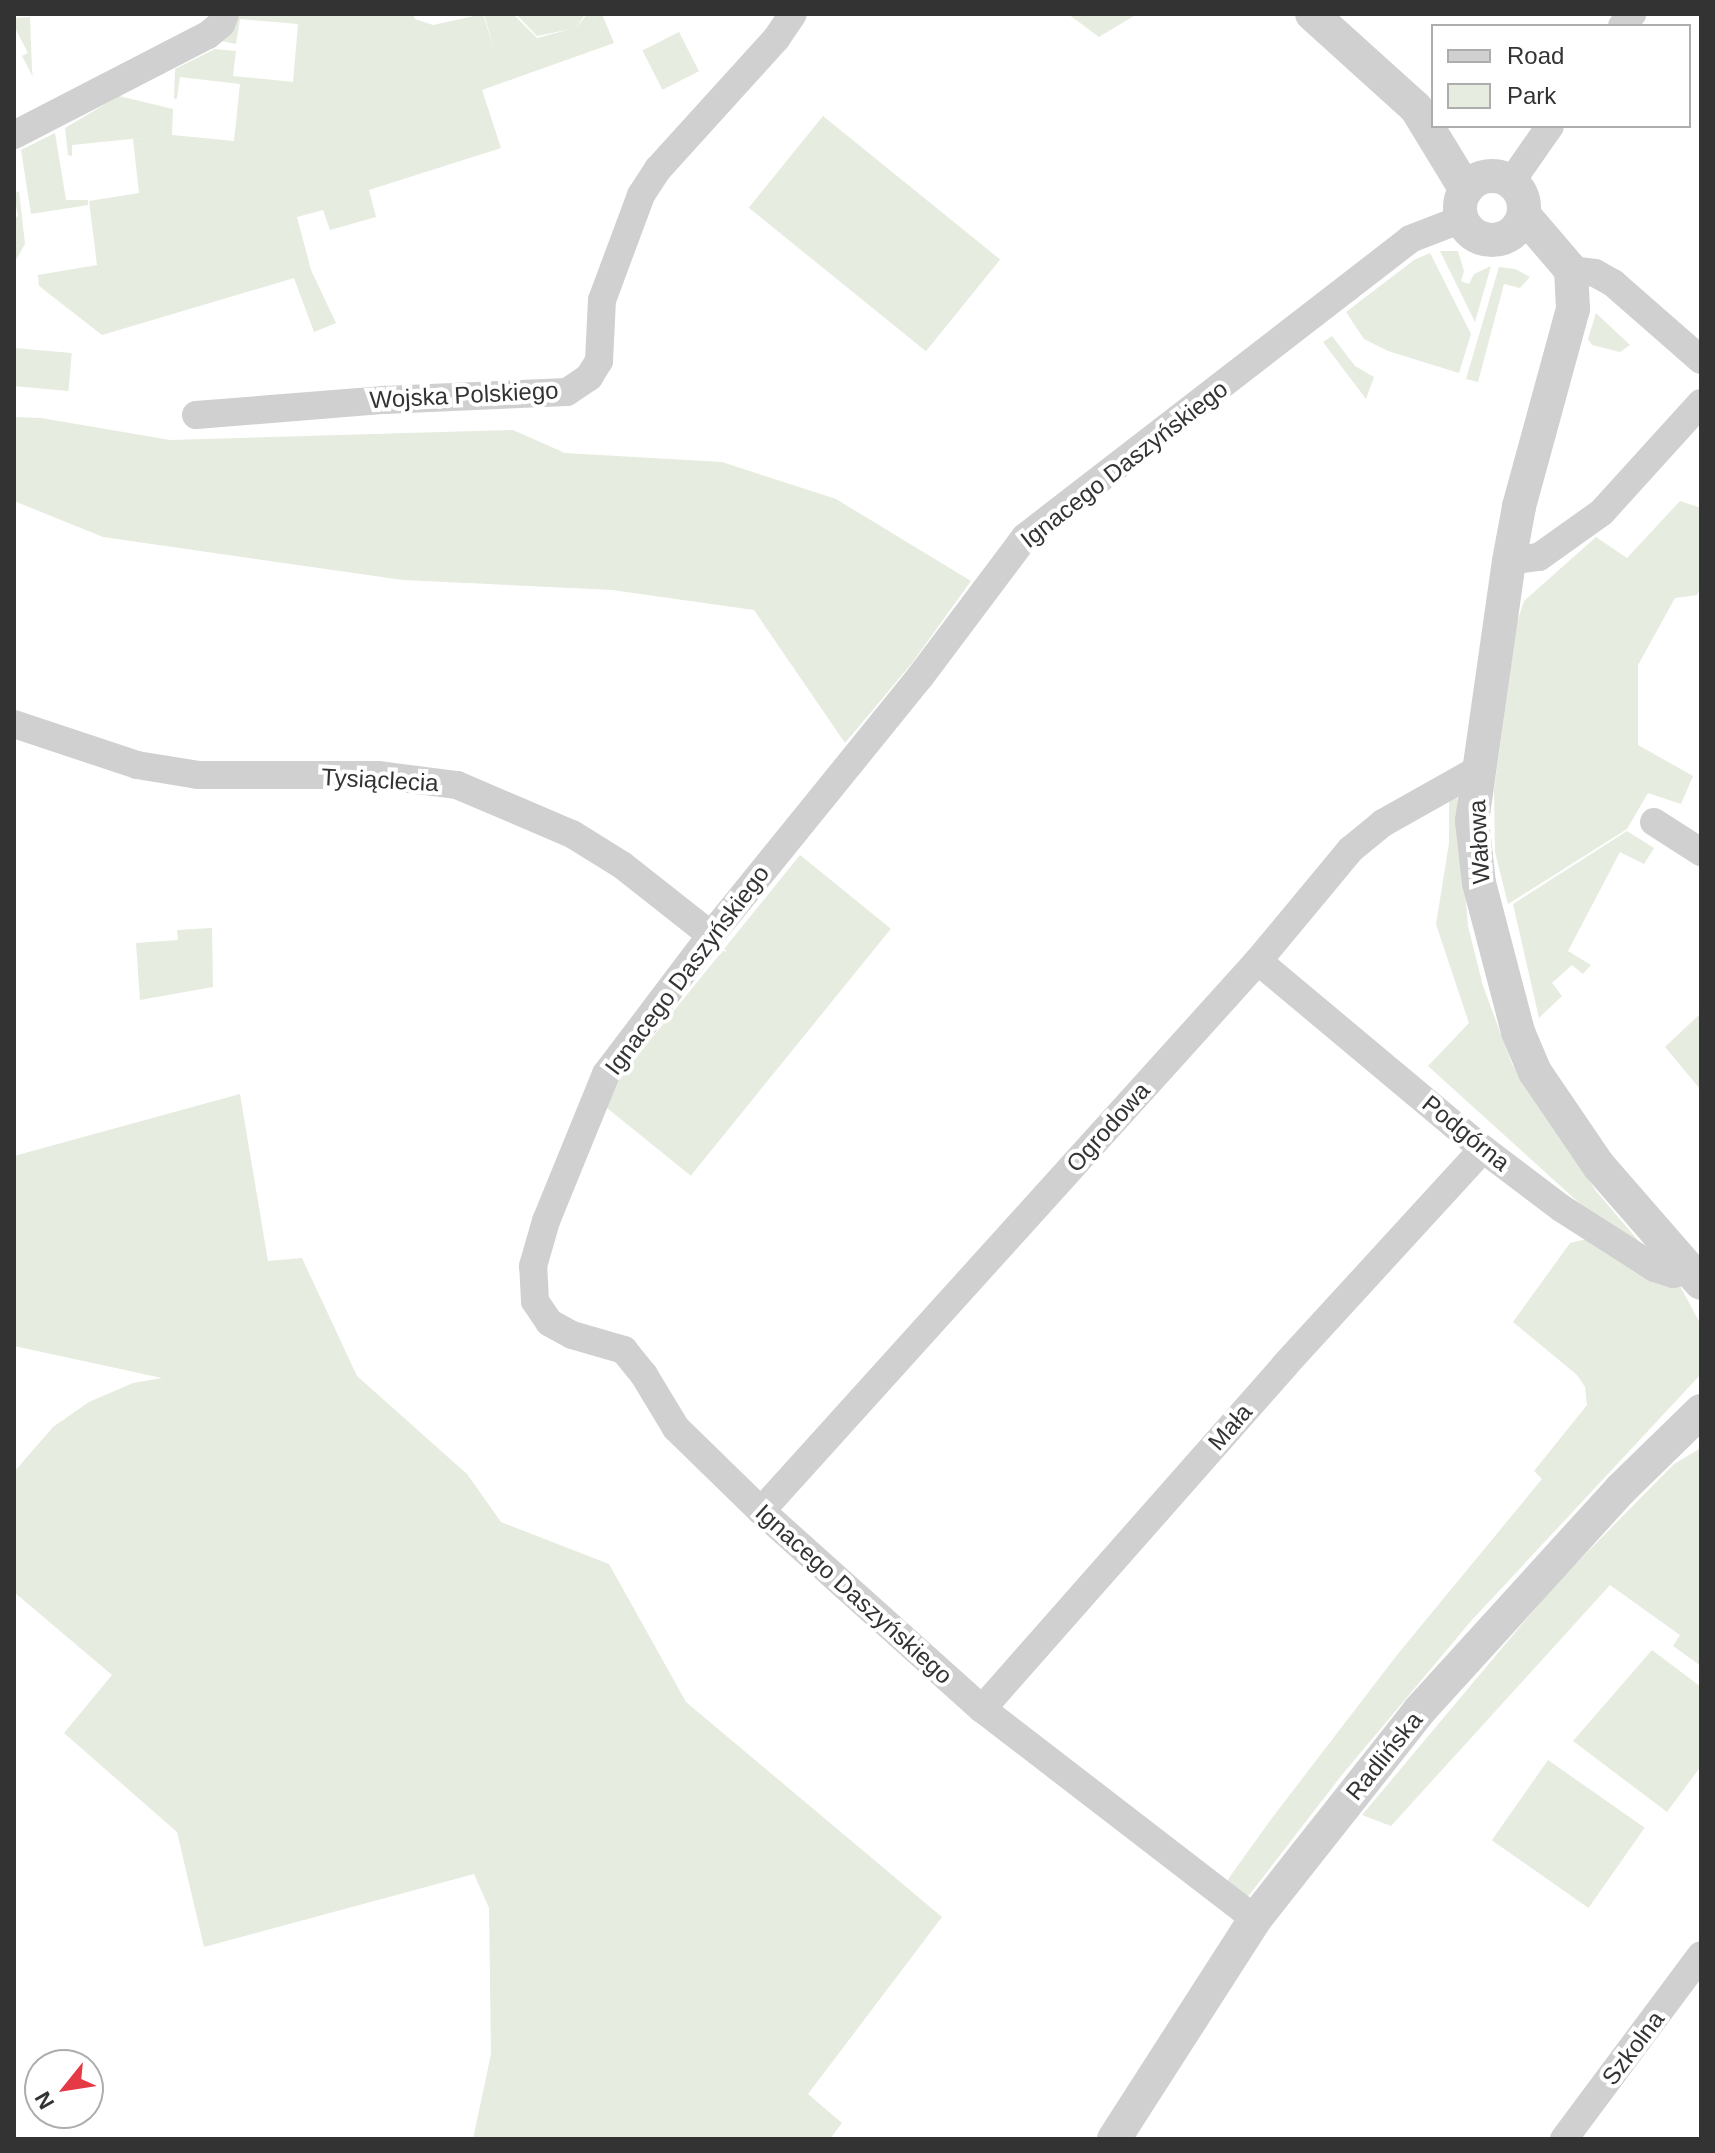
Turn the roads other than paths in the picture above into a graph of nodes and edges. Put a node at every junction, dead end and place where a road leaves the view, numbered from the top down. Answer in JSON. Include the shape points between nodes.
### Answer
{"nodes":[{"id":1,"x":225,"y":14,"type":"edge"},
{"id":2,"x":793,"y":14,"type":"edge"},
{"id":3,"x":1312,"y":14,"type":"edge"},
{"id":4,"x":1431,"y":117,"type":"edge"},
{"id":5,"x":1439,"y":128,"type":"edge"},
{"id":6,"x":1548,"y":128,"type":"edge"},
{"id":7,"x":14,"y":135,"type":"edge"},
{"id":8,"x":1483,"y":192,"type":"junction"},
{"id":9,"x":1513,"y":227,"type":"junction"},
{"id":10,"x":1572,"y":283,"type":"junction"},
{"id":11,"x":1701,"y":360,"type":"edge"},
{"id":12,"x":1701,"y":403,"type":"edge"},
{"id":13,"x":196,"y":415,"type":"dead end"},
{"id":14,"x":1509,"y":561,"type":"junction"},
{"id":15,"x":14,"y":724,"type":"edge"},
{"id":16,"x":1477,"y":770,"type":"junction"},
{"id":17,"x":1654,"y":822,"type":"dead end"},
{"id":18,"x":1701,"y":852,"type":"edge"},
{"id":19,"x":711,"y":935,"type":"junction"},
{"id":20,"x":1258,"y":961,"type":"junction"},
{"id":21,"x":1483,"y":1149,"type":"junction"},
{"id":22,"x":1696,"y":1277,"type":"edge"},
{"id":23,"x":1701,"y":1411,"type":"edge"},
{"id":24,"x":761,"y":1511,"type":"junction"},
{"id":25,"x":982,"y":1709,"type":"junction"},
{"id":26,"x":1255,"y":1919,"type":"junction"},
{"id":27,"x":1701,"y":1955,"type":"edge"},
{"id":28,"x":1114,"y":2139,"type":"edge"},
{"id":29,"x":1564,"y":2139,"type":"edge"}],
"edges":[{"from":1,"to":7,"type":"street","via":[[208,35]]},
{"from":2,"to":13,"type":"street","name":"Wojska Polskiego","via":[[641,195],[602,300],[599,361],[589,377],[567,392]]},
{"from":3,"to":4,"type":"street"},
{"from":5,"to":8,"type":"street"},
{"from":6,"to":8,"type":"street"},
{"from":8,"to":9,"type":"street","via":[[1522,196]]},
{"from":8,"to":9,"type":"street","via":[[1474,235],[1493,240]]},
{"from":8,"to":19,"type":"street","name":"Ignacego Daszyńskiego","via":[[1410,239],[1025,537],[920,677]]},
{"from":9,"to":10,"type":"street","via":[[1555,276]]},
{"from":10,"to":11,"type":"street","via":[[1595,273],[1613,283]]},
{"from":10,"to":14,"type":"street","name":"Wałowa","via":[[1573,309]]},
{"from":12,"to":14,"type":"street","via":[[1602,512],[1539,557]]},
{"from":14,"to":16,"type":"street","name":"Wałowa"},
{"from":15,"to":19,"type":"street","name":"Tysiąclecia","via":[[137,765],[199,775],[378,775],[457,785],[572,834],[622,865]]},
{"from":16,"to":20,"type":"street","name":"Ogrodowa","via":[[1383,823],[1350,850]]},
{"from":16,"to":22,"type":"street","name":"Wałowa","via":[[1472,821],[1479,883],[1518,1032],[1535,1072],[1644,1222]]},
{"from":17,"to":18,"type":"street"},
{"from":19,"to":24,"type":"street","name":"Ignacego Daszyńskiego","via":[[606,1074],[546,1221],[533,1266],[535,1301],[549,1322],[572,1335],[624,1350],[676,1428]]},
{"from":20,"to":21,"type":"street","name":"Podgórna"},
{"from":20,"to":24,"type":"street","name":"Ogrodowa"},
{"from":21,"to":22,"type":"street","name":"Podgórna","via":[[1561,1208],[1655,1268]]},
{"from":21,"to":25,"type":"street","name":"Mała"},
{"from":23,"to":26,"type":"street","name":"Radlińska","via":[[1620,1490],[1429,1700]]},
{"from":24,"to":25,"type":"street","name":"Ignacego Daszyńskiego"},
{"from":25,"to":26,"type":"street","name":"Ignacego Daszyńskiego"},
{"from":26,"to":28,"type":"street","name":"Radlińska"},
{"from":27,"to":29,"type":"street","name":"Szkolna"}]}
